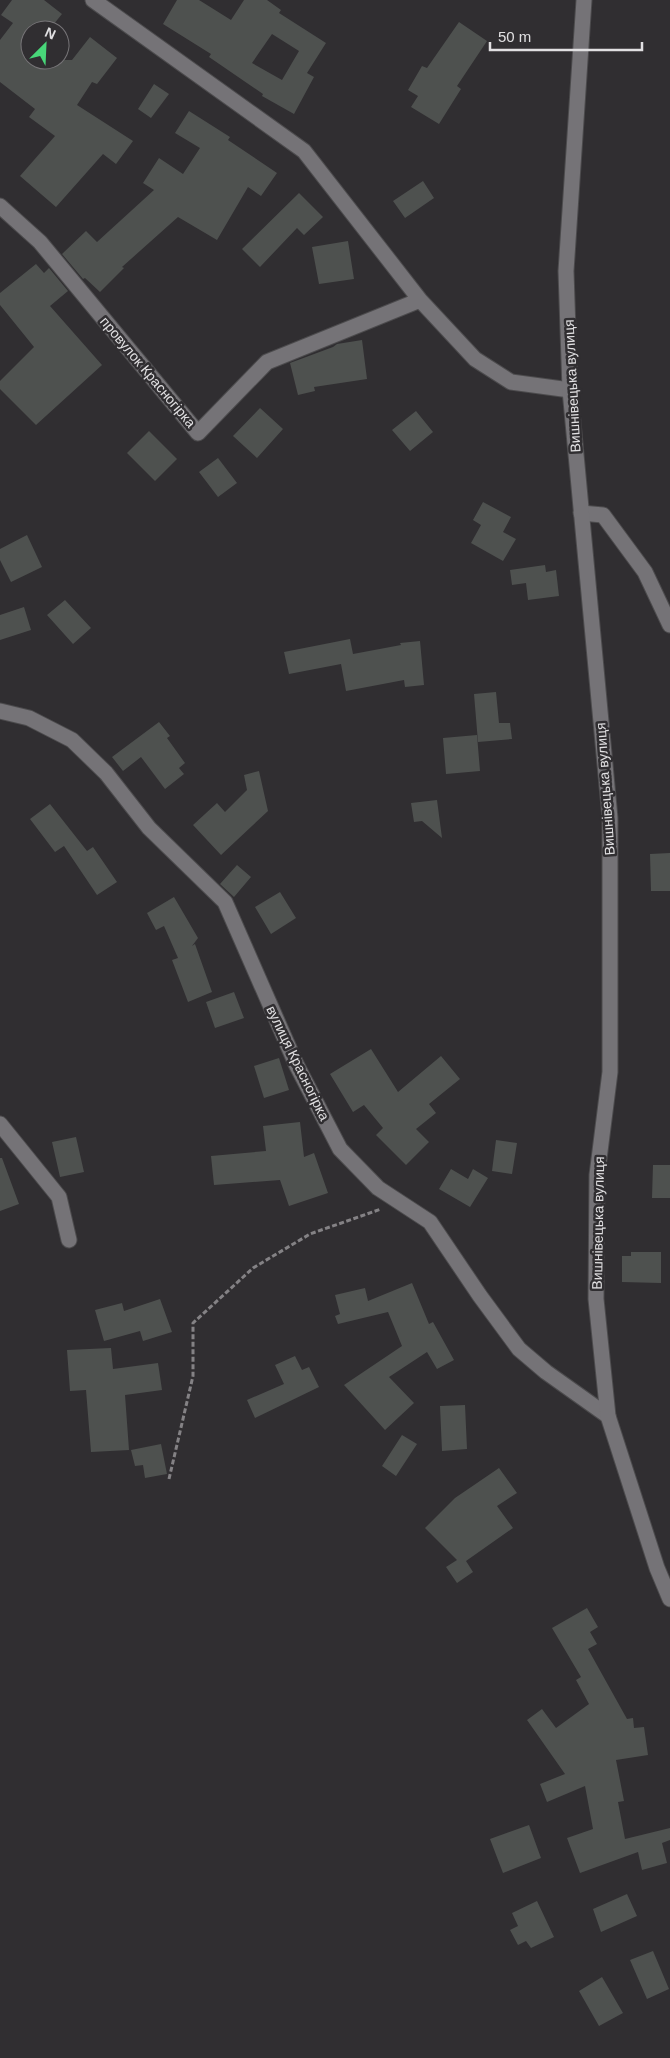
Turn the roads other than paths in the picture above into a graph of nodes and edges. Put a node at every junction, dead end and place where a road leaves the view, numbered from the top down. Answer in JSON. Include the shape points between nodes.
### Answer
{"nodes":[{"id":1,"x":93,"y":0,"type":"edge"},
{"id":2,"x":584,"y":0,"type":"edge"},
{"id":3,"x":0,"y":206,"type":"edge"},
{"id":4,"x":420,"y":300,"type":"junction"},
{"id":5,"x":570,"y":390,"type":"junction"},
{"id":6,"x":581,"y":513,"type":"junction"},
{"id":7,"x":670,"y":625,"type":"edge"},
{"id":8,"x":0,"y":711,"type":"edge"},
{"id":9,"x":0,"y":1124,"type":"edge"},
{"id":10,"x":69,"y":1240,"type":"dead end"},
{"id":11,"x":608,"y":1416,"type":"junction"},
{"id":12,"x":670,"y":1599,"type":"edge"}],
"edges":[{"from":1,"to":4,"type":"street","via":[[304,151]]},
{"from":2,"to":5,"type":"street","name":"Вишнівецька вулиця","via":[[566,271]]},
{"from":3,"to":4,"type":"street","name":"провулок Красногірка","via":[[40,242],[198,433],[267,362]]},
{"from":4,"to":5,"type":"street","via":[[475,359],[511,382]]},
{"from":5,"to":6,"type":"street","name":"Вишнівецька вулиця"},
{"from":6,"to":7,"type":"street","via":[[602,515],[645,572]]},
{"from":6,"to":11,"type":"street","name":"Вишнівецька вулиця","via":[[610,818],[610,1072],[597,1175],[596,1280]]},
{"from":8,"to":11,"type":"street","name":"вулиця Красногірка","via":[[29,718],[72,740],[106,773],[148,828],[225,902],[296,1064],[340,1149],[378,1188],[430,1222],[519,1349]]},
{"from":9,"to":10,"type":"street","via":[[59,1197]]},
{"from":11,"to":12,"type":"street","name":"Вишнівецька вулиця"}]}
